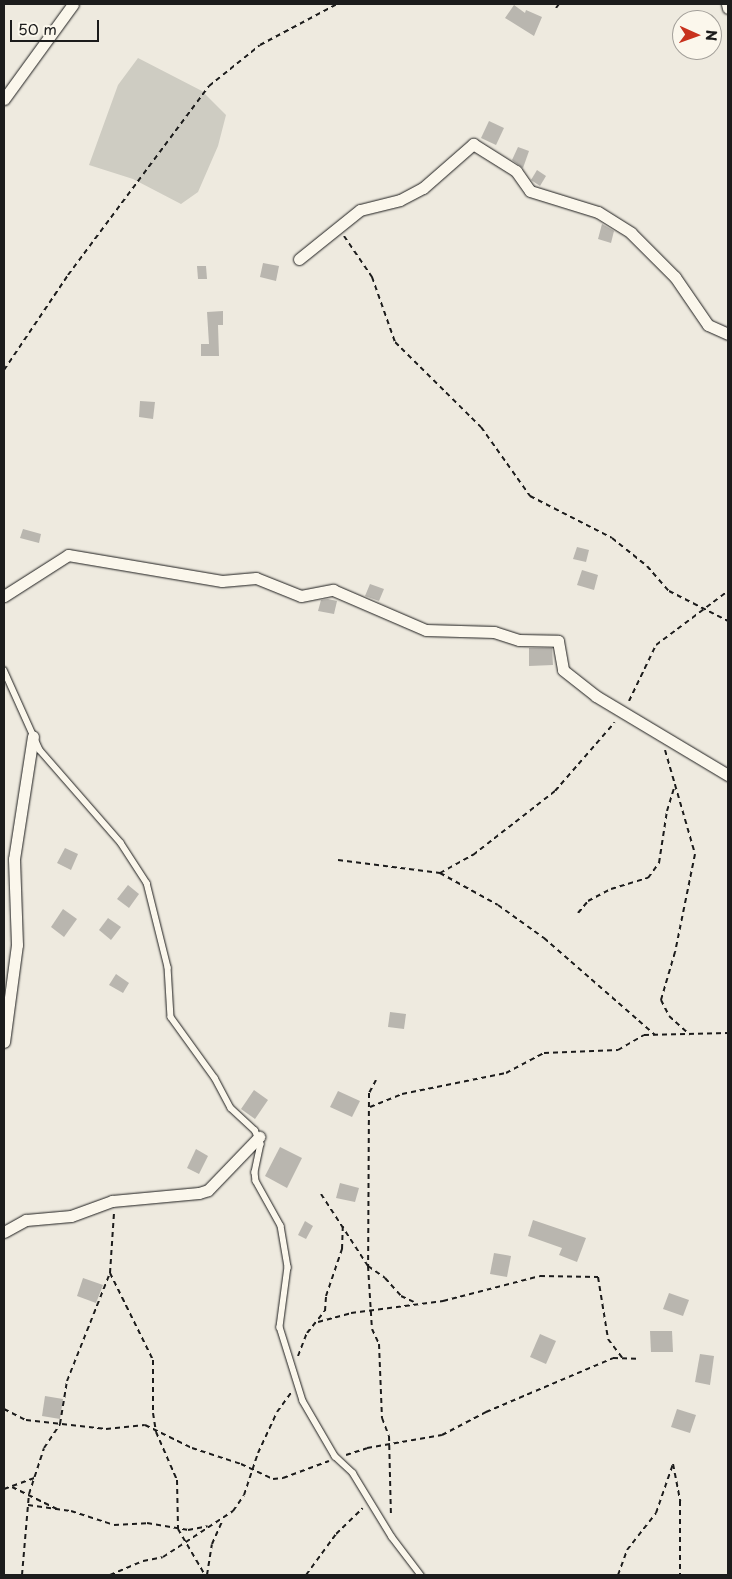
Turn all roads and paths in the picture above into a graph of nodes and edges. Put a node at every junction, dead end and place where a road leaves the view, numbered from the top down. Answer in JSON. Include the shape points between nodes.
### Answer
{"nodes":[{"id":1,"x":73,"y":4,"type":"edge"},
{"id":2,"x":337,"y":4,"type":"edge"},
{"id":3,"x":559,"y":4,"type":"edge"},
{"id":4,"x":726,"y":4,"type":"edge"},
{"id":5,"x":556,"y":8,"type":"dead end"},
{"id":6,"x":728,"y":8,"type":"edge"},
{"id":7,"x":4,"y":99,"type":"edge"},
{"id":8,"x":338,"y":227,"type":"junction"},
{"id":9,"x":299,"y":260,"type":"dead end"},
{"id":10,"x":728,"y":334,"type":"edge"},
{"id":11,"x":4,"y":370,"type":"edge"},
{"id":12,"x":728,"y":591,"type":"edge"},
{"id":13,"x":4,"y":596,"type":"edge"},
{"id":14,"x":704,"y":610,"type":"junction"},
{"id":15,"x":728,"y":620,"type":"edge"},
{"id":16,"x":4,"y":670,"type":"edge"},
{"id":17,"x":622,"y":714,"type":"junction"},
{"id":18,"x":33,"y":736,"type":"junction"},
{"id":19,"x":660,"y":736,"type":"junction"},
{"id":20,"x":728,"y":775,"type":"edge"},
{"id":21,"x":675,"y":783,"type":"junction"},
{"id":22,"x":338,"y":860,"type":"dead end"},
{"id":23,"x":440,"y":873,"type":"junction"},
{"id":24,"x":578,"y":913,"type":"dead end"},
{"id":25,"x":728,"y":1033,"type":"edge"},
{"id":26,"x":656,"y":1035,"type":"junction"},
{"id":27,"x":690,"y":1035,"type":"junction"},
{"id":28,"x":4,"y":1042,"type":"edge"},
{"id":29,"x":376,"y":1080,"type":"dead end"},
{"id":30,"x":369,"y":1107,"type":"junction"},
{"id":31,"x":259,"y":1137,"type":"junction"},
{"id":32,"x":321,"y":1194,"type":"dead end"},
{"id":33,"x":112,"y":1201,"type":"junction"},
{"id":34,"x":342,"y":1224,"type":"junction"},
{"id":35,"x":4,"y":1232,"type":"edge"},
{"id":36,"x":368,"y":1266,"type":"junction"},
{"id":37,"x":110,"y":1273,"type":"junction"},
{"id":38,"x":416,"y":1302,"type":"junction"},
{"id":39,"x":372,"y":1311,"type":"junction"},
{"id":40,"x":318,"y":1322,"type":"junction"},
{"id":41,"x":623,"y":1359,"type":"junction"},
{"id":42,"x":637,"y":1359,"type":"dead end"},
{"id":43,"x":295,"y":1371,"type":"junction"},
{"id":44,"x":297,"y":1379,"type":"junction"},
{"id":45,"x":4,"y":1409,"type":"edge"},
{"id":46,"x":60,"y":1424,"type":"junction"},
{"id":47,"x":156,"y":1430,"type":"junction"},
{"id":48,"x":390,"y":1444,"type":"junction"},
{"id":49,"x":339,"y":1459,"type":"junction"},
{"id":50,"x":252,"y":1470,"type":"junction"},
{"id":51,"x":35,"y":1478,"type":"junction"},
{"id":52,"x":12,"y":1487,"type":"junction"},
{"id":53,"x":4,"y":1489,"type":"edge"},
{"id":54,"x":29,"y":1494,"type":"junction"},
{"id":55,"x":368,"y":1500,"type":"junction"},
{"id":56,"x":28,"y":1505,"type":"junction"},
{"id":57,"x":59,"y":1510,"type":"junction"},
{"id":58,"x":225,"y":1518,"type":"junction"},
{"id":59,"x":210,"y":1526,"type":"junction"},
{"id":60,"x":178,"y":1529,"type":"junction"},
{"id":61,"x":392,"y":1537,"type":"junction"},
{"id":62,"x":184,"y":1542,"type":"junction"},
{"id":63,"x":22,"y":1575,"type":"edge"},
{"id":64,"x":110,"y":1575,"type":"edge"},
{"id":65,"x":206,"y":1575,"type":"edge"},
{"id":66,"x":306,"y":1575,"type":"edge"},
{"id":67,"x":422,"y":1575,"type":"edge"},
{"id":68,"x":618,"y":1575,"type":"edge"},
{"id":69,"x":680,"y":1575,"type":"edge"}],
"edges":[{"from":1,"to":7,"type":"street"},
{"from":2,"to":11,"type":"path","via":[[260,45],[209,86],[68,275]]},
{"from":3,"to":5,"type":"path"},
{"from":4,"to":6,"type":"street"},
{"from":8,"to":9,"type":"street"},
{"from":8,"to":10,"type":"street","via":[[360,210],[400,200],[422,188],[473,144],[516,171],[530,191],[598,212],[631,233],[675,277],[708,325]]},
{"from":8,"to":14,"type":"path","via":[[372,277],[395,342],[481,427],[530,496],[612,538],[647,566],[669,591]]},
{"from":12,"to":14,"type":"path"},
{"from":13,"to":17,"type":"street","via":[[68,555],[222,581],[256,578],[301,596],[333,590],[426,630],[494,632],[519,640],[558,641],[562,670]]},
{"from":14,"to":15,"type":"path"},
{"from":14,"to":17,"type":"path","via":[[656,645]]},
{"from":16,"to":18,"type":"lane"},
{"from":17,"to":19,"type":"street"},
{"from":17,"to":23,"type":"path","via":[[555,791],[473,856]]},
{"from":18,"to":28,"type":"street","via":[[14,859],[17,945]]},
{"from":18,"to":31,"type":"lane","via":[[40,750],[121,843],[146,883],[168,967],[171,1017],[215,1078],[231,1108],[256,1130]]},
{"from":19,"to":20,"type":"street"},
{"from":19,"to":21,"type":"path"},
{"from":21,"to":24,"type":"path","via":[[659,863],[648,878],[588,901]]},
{"from":21,"to":27,"type":"path","via":[[695,854],[676,952],[661,1000],[669,1016]]},
{"from":22,"to":23,"type":"path"},
{"from":23,"to":26,"type":"path","via":[[498,906],[544,938]]},
{"from":25,"to":27,"type":"path"},
{"from":26,"to":27,"type":"path"},
{"from":26,"to":30,"type":"path","via":[[644,1035],[618,1050],[544,1053],[506,1073],[388,1097]]},
{"from":29,"to":30,"type":"path","via":[[369,1093]]},
{"from":30,"to":36,"type":"path"},
{"from":31,"to":33,"type":"street","via":[[208,1190],[175,1198]]},
{"from":31,"to":43,"type":"lane","via":[[261,1152],[254,1172],[281,1226],[286,1247],[287,1272],[280,1327]]},
{"from":32,"to":34,"type":"path"},
{"from":33,"to":35,"type":"street","via":[[71,1216],[26,1220]]},
{"from":33,"to":37,"type":"path"},
{"from":34,"to":36,"type":"path"},
{"from":34,"to":40,"type":"path","via":[[342,1249],[326,1296],[325,1311]]},
{"from":36,"to":38,"type":"path","via":[[405,1299]]},
{"from":36,"to":39,"type":"path"},
{"from":37,"to":46,"type":"path","via":[[67,1381]]},
{"from":37,"to":47,"type":"path","via":[[153,1360]]},
{"from":38,"to":39,"type":"path"},
{"from":38,"to":41,"type":"path","via":[[443,1301],[540,1276],[598,1277],[608,1339]]},
{"from":39,"to":40,"type":"path","via":[[351,1312]]},
{"from":39,"to":48,"type":"path","via":[[372,1329],[379,1344],[382,1418]]},
{"from":40,"to":43,"type":"path","via":[[307,1333]]},
{"from":41,"to":42,"type":"path"},
{"from":41,"to":48,"type":"path","via":[[613,1358],[486,1412],[442,1435]]},
{"from":43,"to":44,"type":"lane"},
{"from":44,"to":49,"type":"lane","via":[[309,1413]]},
{"from":44,"to":50,"type":"path","via":[[277,1412]]},
{"from":45,"to":46,"type":"path","via":[[26,1420]]},
{"from":46,"to":47,"type":"path","via":[[106,1429],[138,1423]]},
{"from":46,"to":51,"type":"path","via":[[44,1448]]},
{"from":47,"to":50,"type":"path","via":[[192,1448]]},
{"from":47,"to":60,"type":"path","via":[[177,1480]]},
{"from":48,"to":49,"type":"path","via":[[358,1450]]},
{"from":48,"to":61,"type":"path","via":[[388,1492]]},
{"from":49,"to":50,"type":"path","via":[[283,1478],[265,1477]]},
{"from":49,"to":55,"type":"lane","via":[[353,1473]]},
{"from":50,"to":58,"type":"path","via":[[244,1495]]},
{"from":51,"to":52,"type":"path"},
{"from":51,"to":54,"type":"path"},
{"from":52,"to":53,"type":"path"},
{"from":52,"to":54,"type":"path"},
{"from":54,"to":56,"type":"path"},
{"from":54,"to":57,"type":"path"},
{"from":55,"to":61,"type":"lane"},
{"from":55,"to":66,"type":"path","via":[[336,1534]]},
{"from":56,"to":57,"type":"path"},
{"from":56,"to":63,"type":"path"},
{"from":57,"to":60,"type":"path","via":[[79,1513],[104,1524],[147,1523]]},
{"from":58,"to":59,"type":"path"},
{"from":58,"to":65,"type":"path","via":[[212,1544]]},
{"from":59,"to":60,"type":"path"},
{"from":59,"to":62,"type":"path"},
{"from":60,"to":62,"type":"path"},
{"from":61,"to":67,"type":"lane"},
{"from":62,"to":64,"type":"path","via":[[162,1557]]},
{"from":62,"to":65,"type":"path"},
{"from":68,"to":69,"type":"path","via":[[628,1550],[656,1513],[672,1464],[680,1501]]}]}
